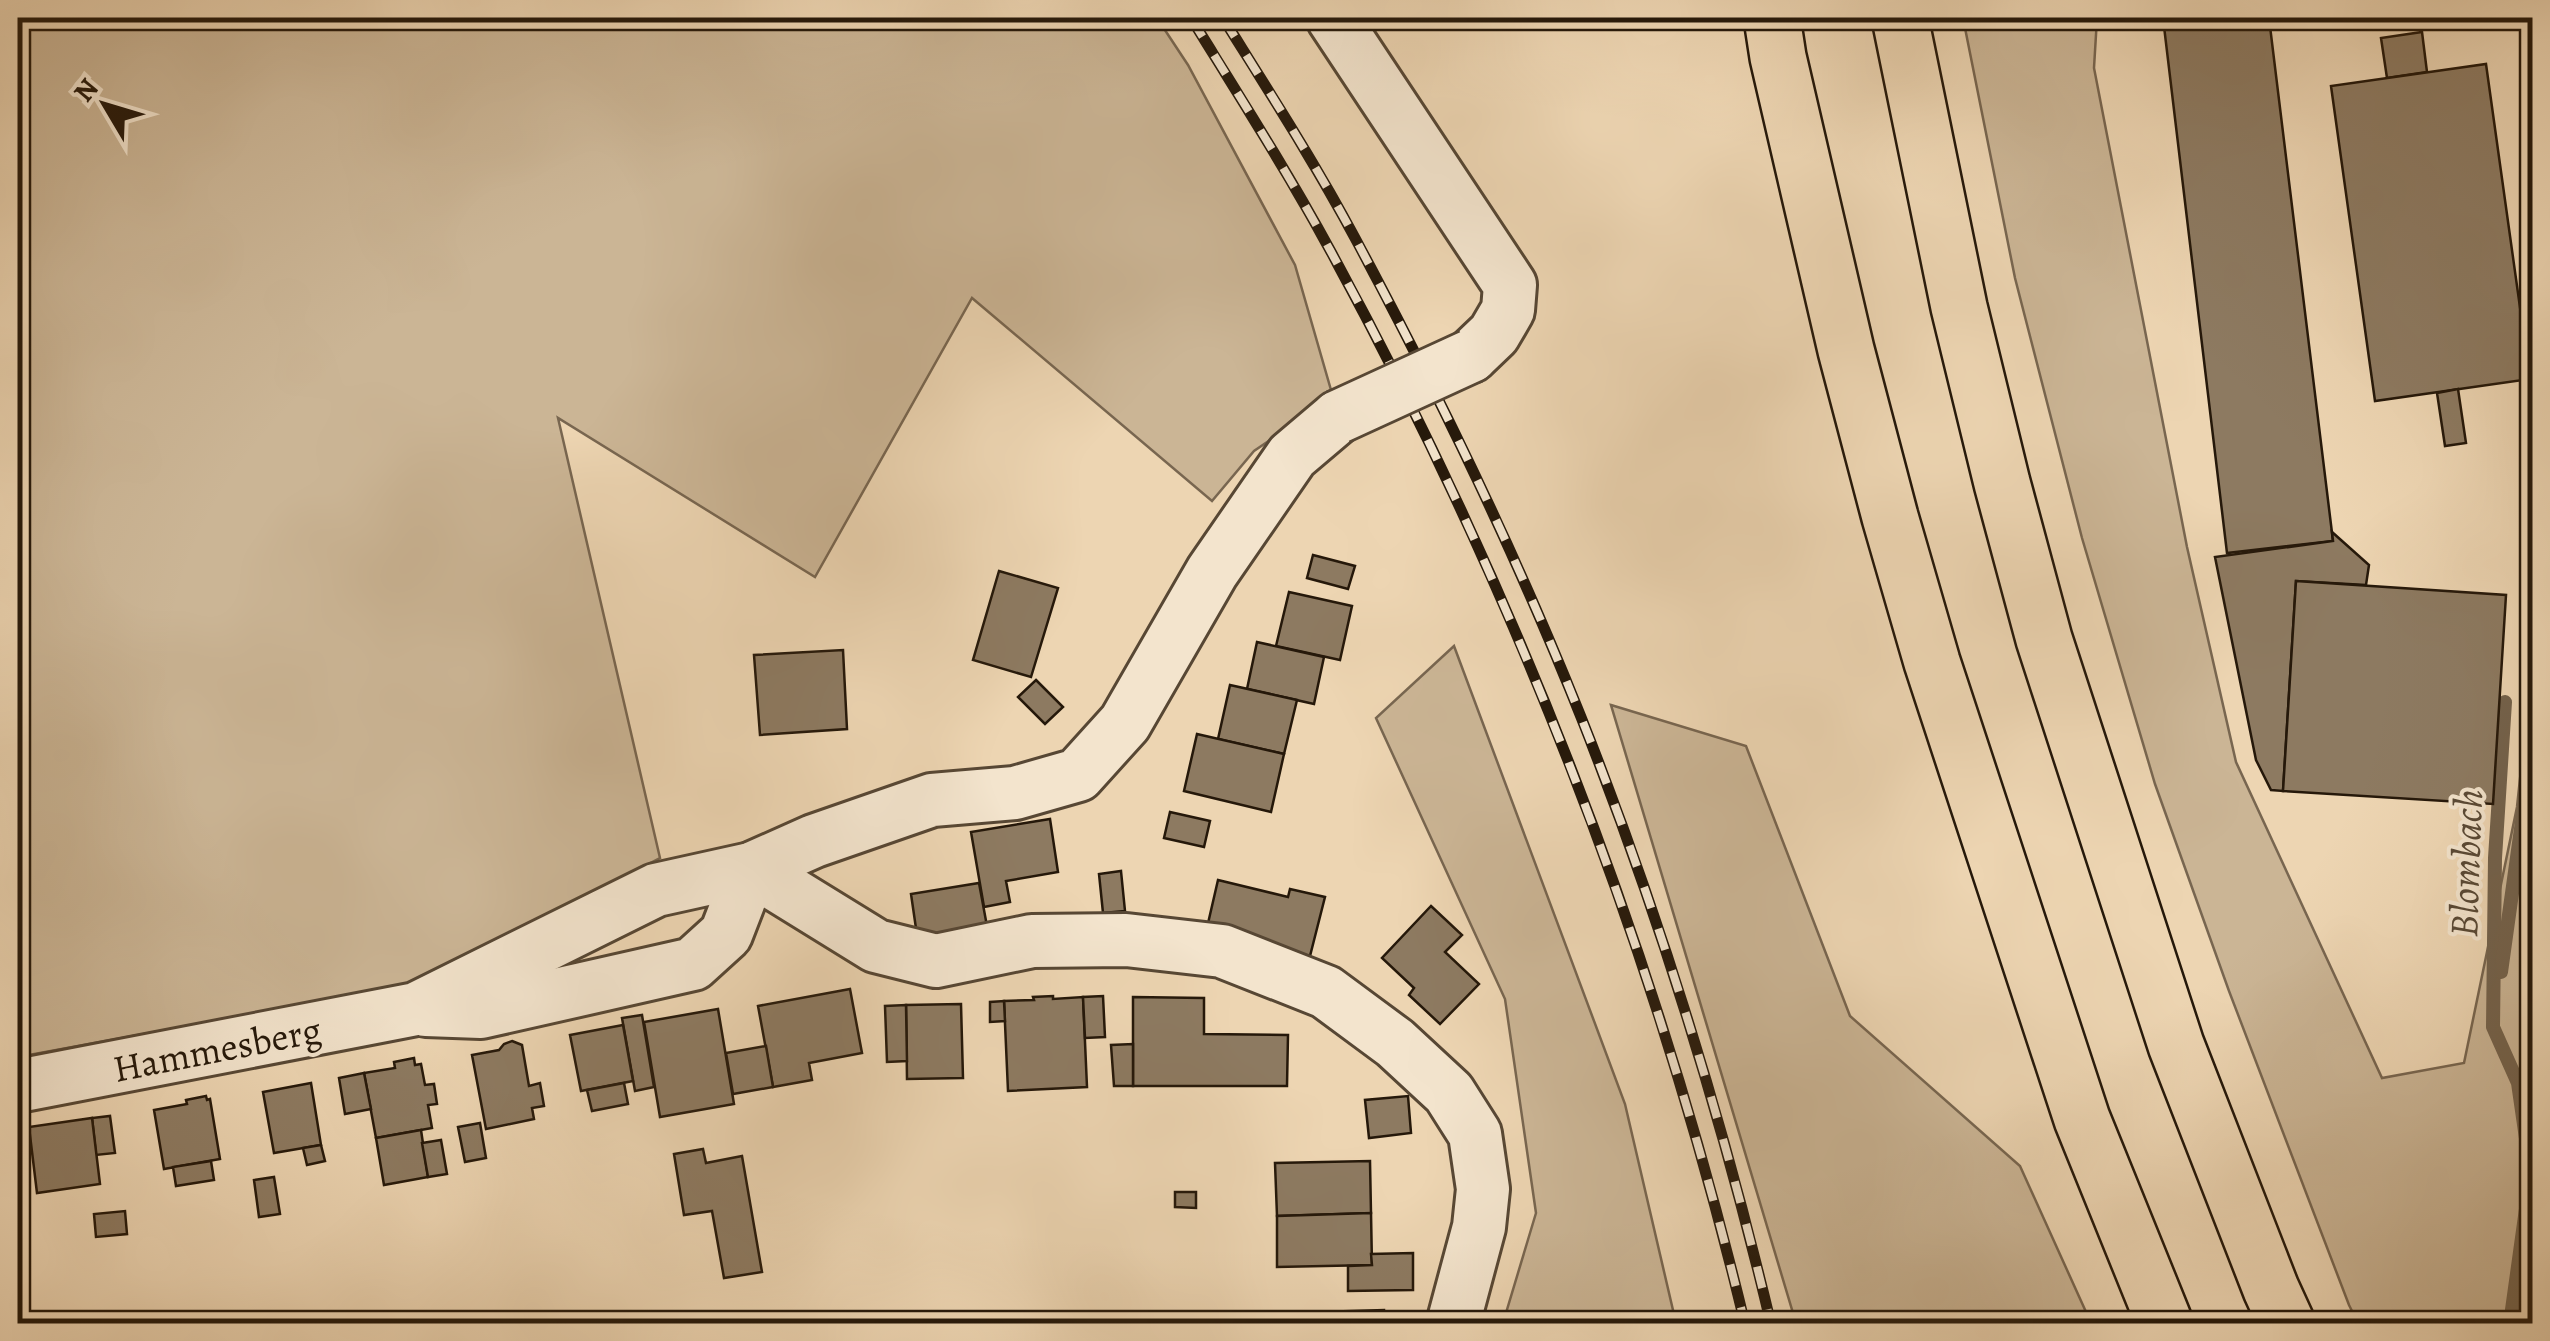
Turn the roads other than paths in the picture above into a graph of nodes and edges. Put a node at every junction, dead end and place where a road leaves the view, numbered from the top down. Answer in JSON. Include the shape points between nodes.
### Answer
{"nodes":[{"id":1,"x":1333,"y":18,"type":"edge"},
{"id":2,"x":1772,"y":18,"type":"edge"},
{"id":3,"x":1900,"y":18,"type":"edge"},
{"id":4,"x":751,"y":869,"type":"junction"},
{"id":5,"x":416,"y":1009,"type":"junction"},
{"id":6,"x":18,"y":1086,"type":"edge"},
{"id":7,"x":1453,"y":1324,"type":"edge"},
{"id":8,"x":2165,"y":1324,"type":"edge"},
{"id":9,"x":2287,"y":1324,"type":"edge"}],
"edges":[{"from":1,"to":4,"type":"street","name":"Hammesberg","bridge":true,"via":[[1510,284],[1508,310],[1494,334],[1471,356],[1338,416],[1292,456],[1212,572],[1125,723],[1078,775],[1014,792],[932,800]]},
{"from":2,"to":8,"type":"highway","via":[[1846,350],[1932,662],[2082,1119]]},
{"from":3,"to":9,"type":"highway","via":[[1959,307],[2044,639],[2176,1046]]},
{"from":4,"to":5,"type":"street","name":"Hammesberg","via":[[656,890]]},
{"from":4,"to":5,"type":"street","name":"Hammesberg","via":[[726,934],[694,964],[481,1012]]},
{"from":4,"to":7,"type":"street","via":[[876,946],[936,961],[1032,941],[1126,940],[1222,951],[1326,992],[1449,1093],[1476,1134],[1484,1189]]},
{"from":5,"to":6,"type":"street","name":"Hammesberg"}]}
